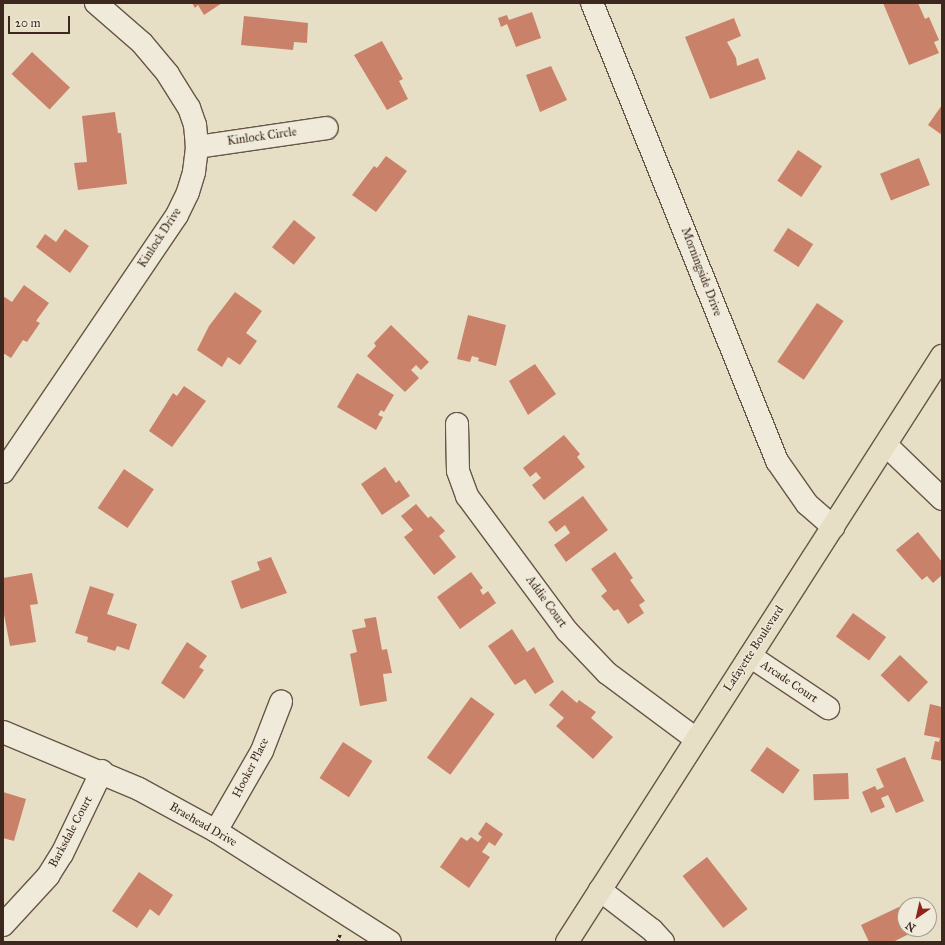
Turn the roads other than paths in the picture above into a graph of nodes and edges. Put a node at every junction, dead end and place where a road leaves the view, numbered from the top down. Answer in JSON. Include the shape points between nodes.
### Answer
{"nodes":[{"id":1,"x":96,"y":3,"type":"edge"},
{"id":2,"x":592,"y":3,"type":"edge"},
{"id":3,"x":327,"y":128,"type":"dead end"},
{"id":4,"x":197,"y":147,"type":"junction"},
{"id":5,"x":942,"y":356,"type":"edge"},
{"id":6,"x":457,"y":424,"type":"dead end"},
{"id":7,"x":886,"y":445,"type":"junction"},
{"id":8,"x":3,"y":472,"type":"edge"},
{"id":9,"x":942,"y":499,"type":"edge"},
{"id":10,"x":833,"y":527,"type":"junction"},
{"id":11,"x":750,"y":656,"type":"junction"},
{"id":12,"x":281,"y":702,"type":"dead end"},
{"id":13,"x":828,"y":708,"type":"dead end"},
{"id":14,"x":3,"y":732,"type":"edge"},
{"id":15,"x":696,"y":739,"type":"junction"},
{"id":16,"x":102,"y":771,"type":"junction"},
{"id":17,"x":216,"y":832,"type":"junction"},
{"id":18,"x":600,"y":890,"type":"junction"},
{"id":19,"x":3,"y":924,"type":"edge"},
{"id":20,"x":390,"y":942,"type":"edge"},
{"id":21,"x":567,"y":942,"type":"edge"},
{"id":22,"x":663,"y":942,"type":"edge"}],
"edges":[{"from":1,"to":4,"type":"street","name":"Kinlock Drive","via":[[142,43],[168,74],[189,108],[195,125]]},
{"from":2,"to":10,"type":"street","name":"Morningside Drive","via":[[777,461],[807,504]]},
{"from":3,"to":4,"type":"street","name":"Kinlock Circle"},
{"from":4,"to":8,"type":"street","name":"Kinlock Drive","via":[[188,192],[177,215]]},
{"from":5,"to":7,"type":"main road","name":"Lafayette Boulevard"},
{"from":6,"to":15,"type":"street","name":"Addie Court","via":[[458,471],[467,496],[567,631],[607,673]]},
{"from":7,"to":9,"type":"street"},
{"from":7,"to":10,"type":"main road","name":"Lafayette Boulevard"},
{"from":10,"to":11,"type":"main road","name":"Lafayette Boulevard"},
{"from":11,"to":13,"type":"street","name":"Arcade Court"},
{"from":11,"to":15,"type":"main road","name":"Lafayette Boulevard"},
{"from":12,"to":17,"type":"street","name":"Hooker Place","via":[[262,751]]},
{"from":14,"to":16,"type":"street","name":"Braehead Drive"},
{"from":15,"to":18,"type":"main road","name":"Lafayette Boulevard"},
{"from":16,"to":17,"type":"street","name":"Braehead Drive","via":[[139,788]]},
{"from":16,"to":19,"type":"street","name":"Barksdale Court","via":[[62,854],[48,876]]},
{"from":17,"to":20,"type":"street","name":"Braehead Drive"},
{"from":18,"to":21,"type":"main road","name":"Lafayette Boulevard"},
{"from":18,"to":22,"type":"street","via":[[652,930]]}]}
